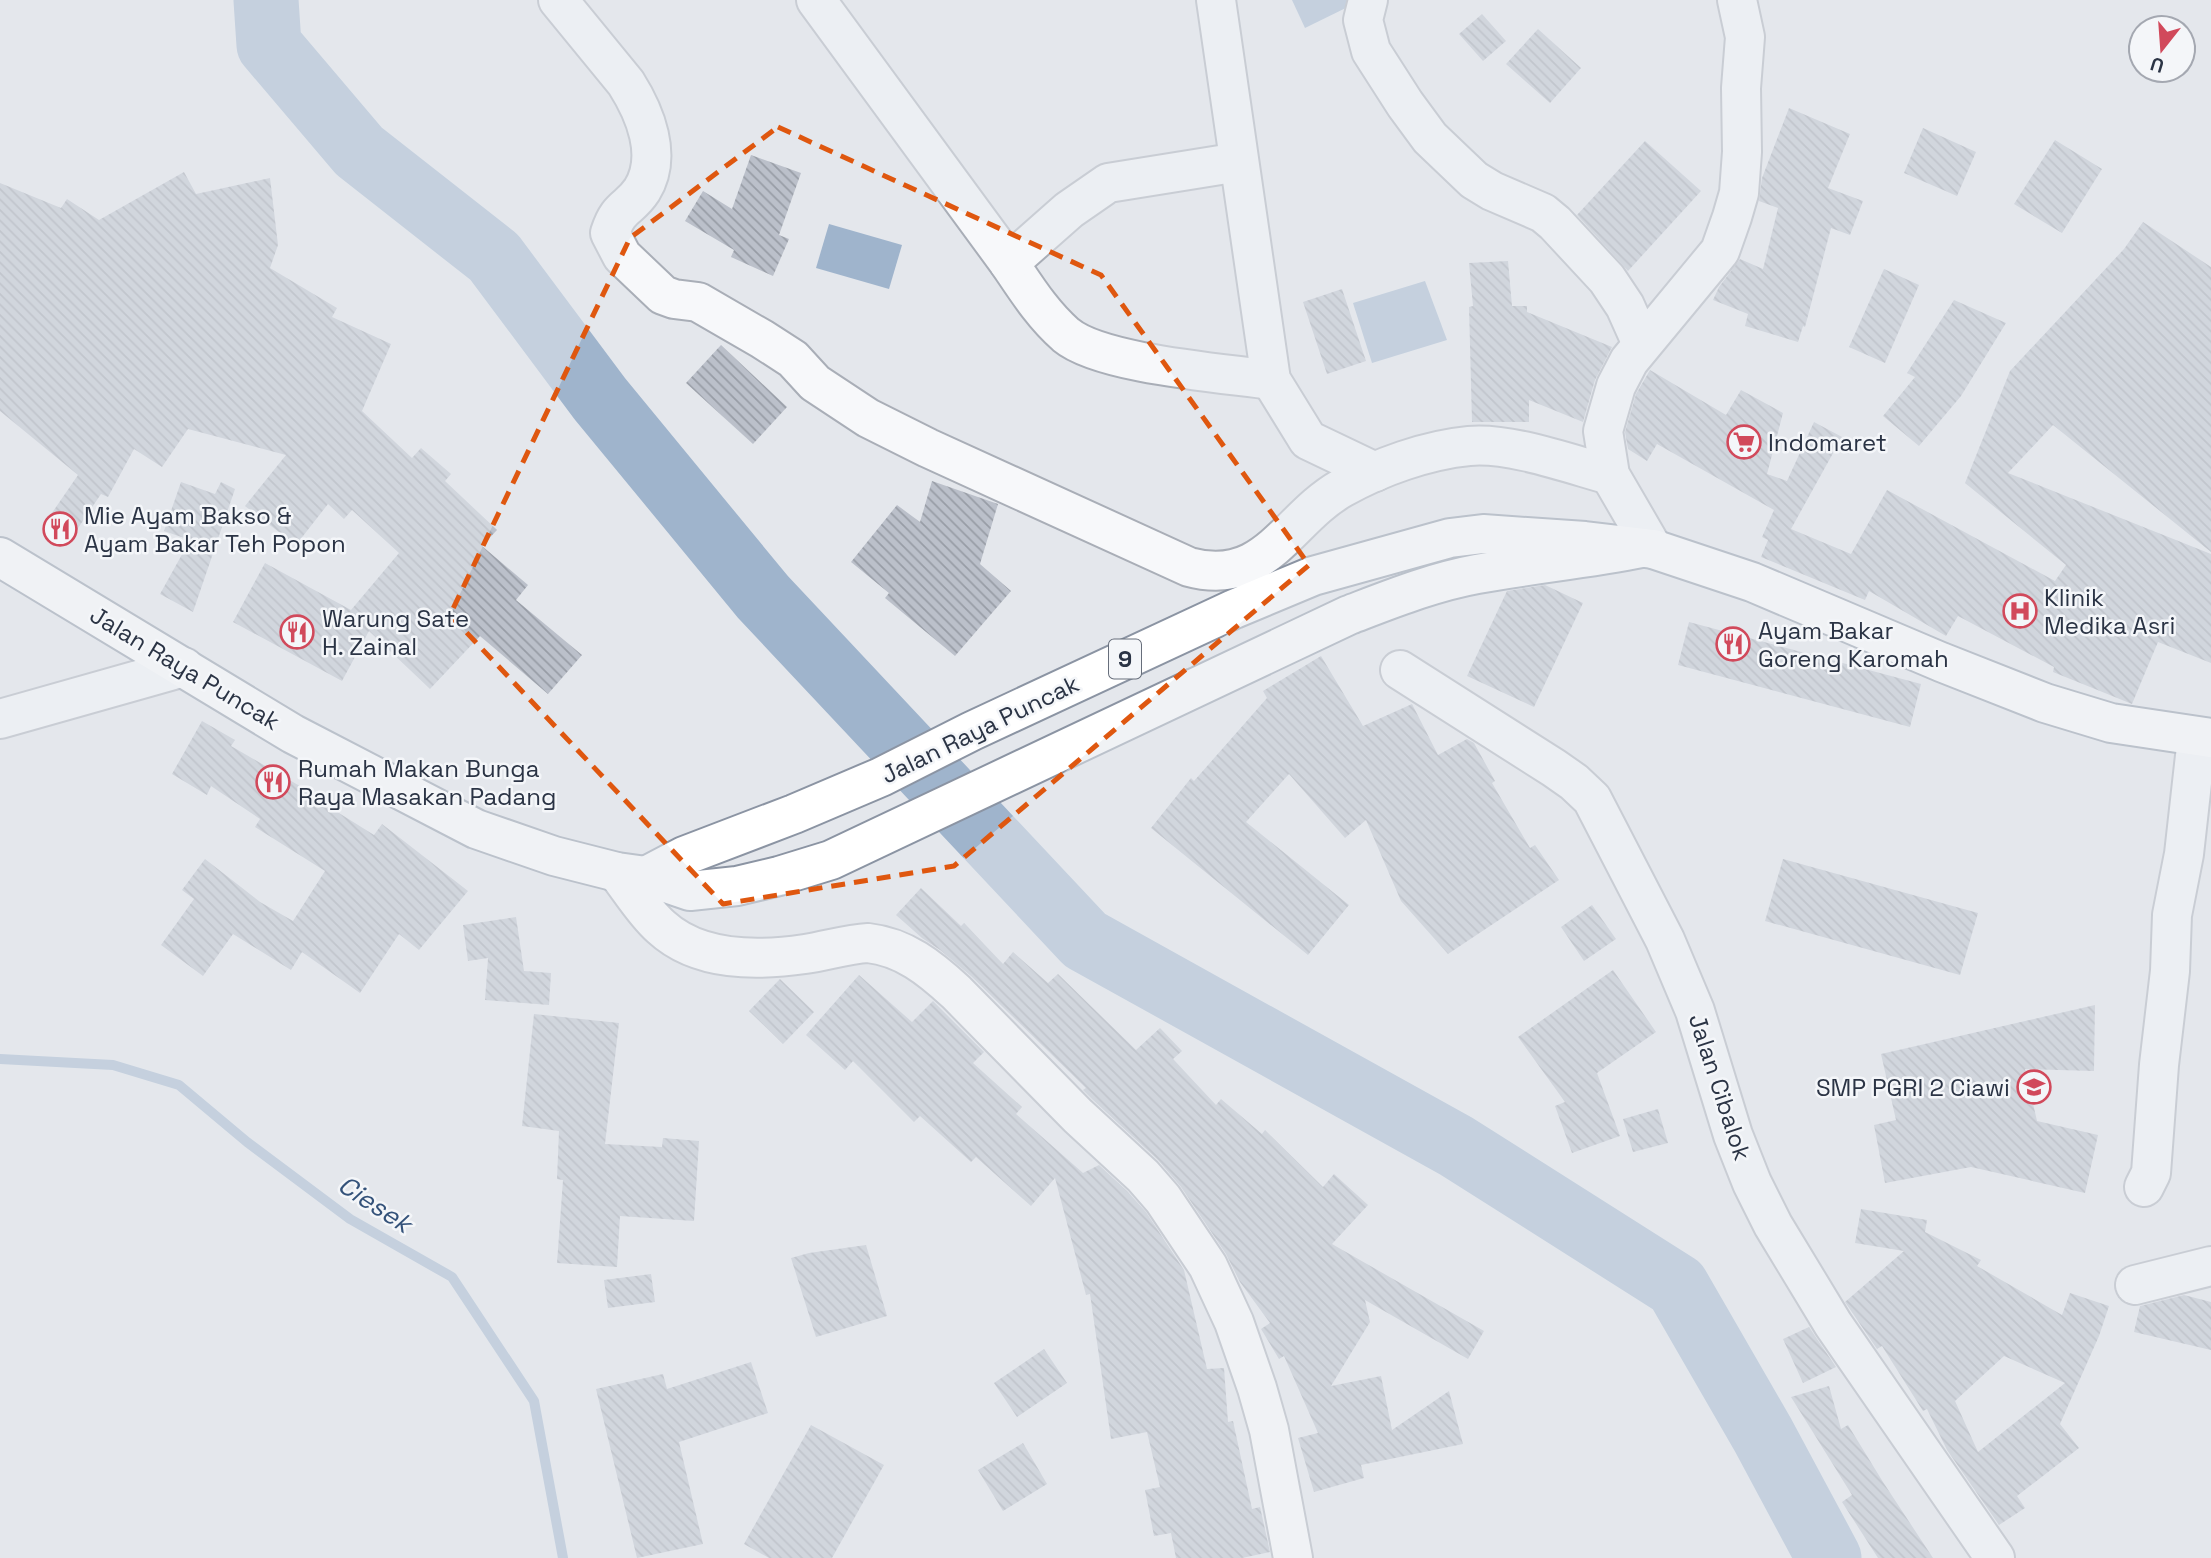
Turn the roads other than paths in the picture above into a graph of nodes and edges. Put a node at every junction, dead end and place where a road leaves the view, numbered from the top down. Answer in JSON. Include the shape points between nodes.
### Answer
{"nodes":[{"id":1,"x":558,"y":0,"type":"edge"},
{"id":2,"x":816,"y":0,"type":"edge"},
{"id":3,"x":1216,"y":0,"type":"edge"},
{"id":4,"x":1368,"y":0,"type":"edge"},
{"id":5,"x":1737,"y":0,"type":"edge"},
{"id":6,"x":1239,"y":163,"type":"junction"},
{"id":7,"x":1009,"y":263,"type":"junction"},
{"id":8,"x":1642,"y":344,"type":"junction"},
{"id":9,"x":1271,"y":380,"type":"junction"},
{"id":10,"x":1375,"y":472,"type":"junction"},
{"id":11,"x":1610,"y":474,"type":"junction"},
{"id":12,"x":1648,"y":549,"type":"junction"},
{"id":13,"x":1585,"y":550,"type":"junction"},
{"id":14,"x":0,"y":557,"type":"edge"},
{"id":15,"x":184,"y":667,"type":"junction"},
{"id":16,"x":1400,"y":670,"type":"dead end"},
{"id":17,"x":0,"y":719,"type":"edge"},
{"id":18,"x":2204,"y":738,"type":"edge"},
{"id":19,"x":687,"y":873,"type":"junction"},
{"id":20,"x":632,"y":874,"type":"junction"},
{"id":21,"x":2144,"y":1187,"type":"dead end"},
{"id":22,"x":2211,"y":1266,"type":"edge"},
{"id":23,"x":2135,"y":1284,"type":"dead end"},
{"id":24,"x":1292,"y":1553,"type":"edge"},
{"id":25,"x":1995,"y":1558,"type":"edge"}],
"edges":[{"from":1,"to":10,"type":"street","via":[[626,83],[648,129],[651,146],[646,181],[619,212],[610,233],[622,256],[663,295],[698,302],[762,339],[793,359],[815,383],[868,418],[1205,571],[1230,570],[1259,558],[1322,501]]},
{"from":2,"to":7,"type":"street"},
{"from":3,"to":6,"type":"street"},
{"from":4,"to":8,"type":"street","via":[[1363,20],[1371,51],[1430,138],[1474,180],[1555,223],[1607,279]]},
{"from":5,"to":8,"type":"street","via":[[1745,37],[1739,193],[1720,251]]},
{"from":6,"to":7,"type":"street","via":[[1108,183],[1069,210]]},
{"from":6,"to":9,"type":"street"},
{"from":7,"to":9,"type":"street","via":[[1037,306],[1068,337],[1114,357]]},
{"from":8,"to":11,"type":"street","via":[[1608,408],[1603,431]]},
{"from":9,"to":10,"type":"street","via":[[1308,440]]},
{"from":10,"to":11,"type":"street","via":[[1441,450],[1493,446]]},
{"from":11,"to":12,"type":"street"},
{"from":12,"to":13,"type":"main road","name":"Jalan Raya Puncak","number":"9"},
{"from":12,"to":18,"type":"main road","name":"Jalan Raya Puncak","number":"9","via":[[1752,582],[2045,703],[2112,723]]},
{"from":13,"to":19,"type":"main road","name":"Jalan Raya Puncak","number":"9","via":[[1418,589],[1349,615],[831,860],[747,883]]},
{"from":13,"to":19,"type":"main road","name":"Jalan Raya Puncak","number":"9","via":[[1483,534],[1450,538],[1313,576],[794,814]]},
{"from":14,"to":15,"type":"main road","name":"Jalan Raya Puncak"},
{"from":15,"to":17,"type":"street"},
{"from":15,"to":20,"type":"main road","name":"Jalan Raya Puncak","via":[[293,734],[476,829],[554,856]]},
{"from":16,"to":25,"type":"street","name":"Jalan Cibalok","via":[[1554,768],[1592,800],[1679,971],[1761,1203],[1833,1324]]},
{"from":18,"to":21,"type":"street","via":[[2172,915],[2151,1173]]},
{"from":19,"to":20,"type":"main road","name":"Jalan Raya Puncak","number":"9"},
{"from":20,"to":24,"type":"main road","via":[[660,926],[710,952],[767,959],[868,943],[901,951],[937,974],[1143,1176],[1208,1266],[1234,1322],[1269,1430]]},
{"from":22,"to":23,"type":"street"}]}
